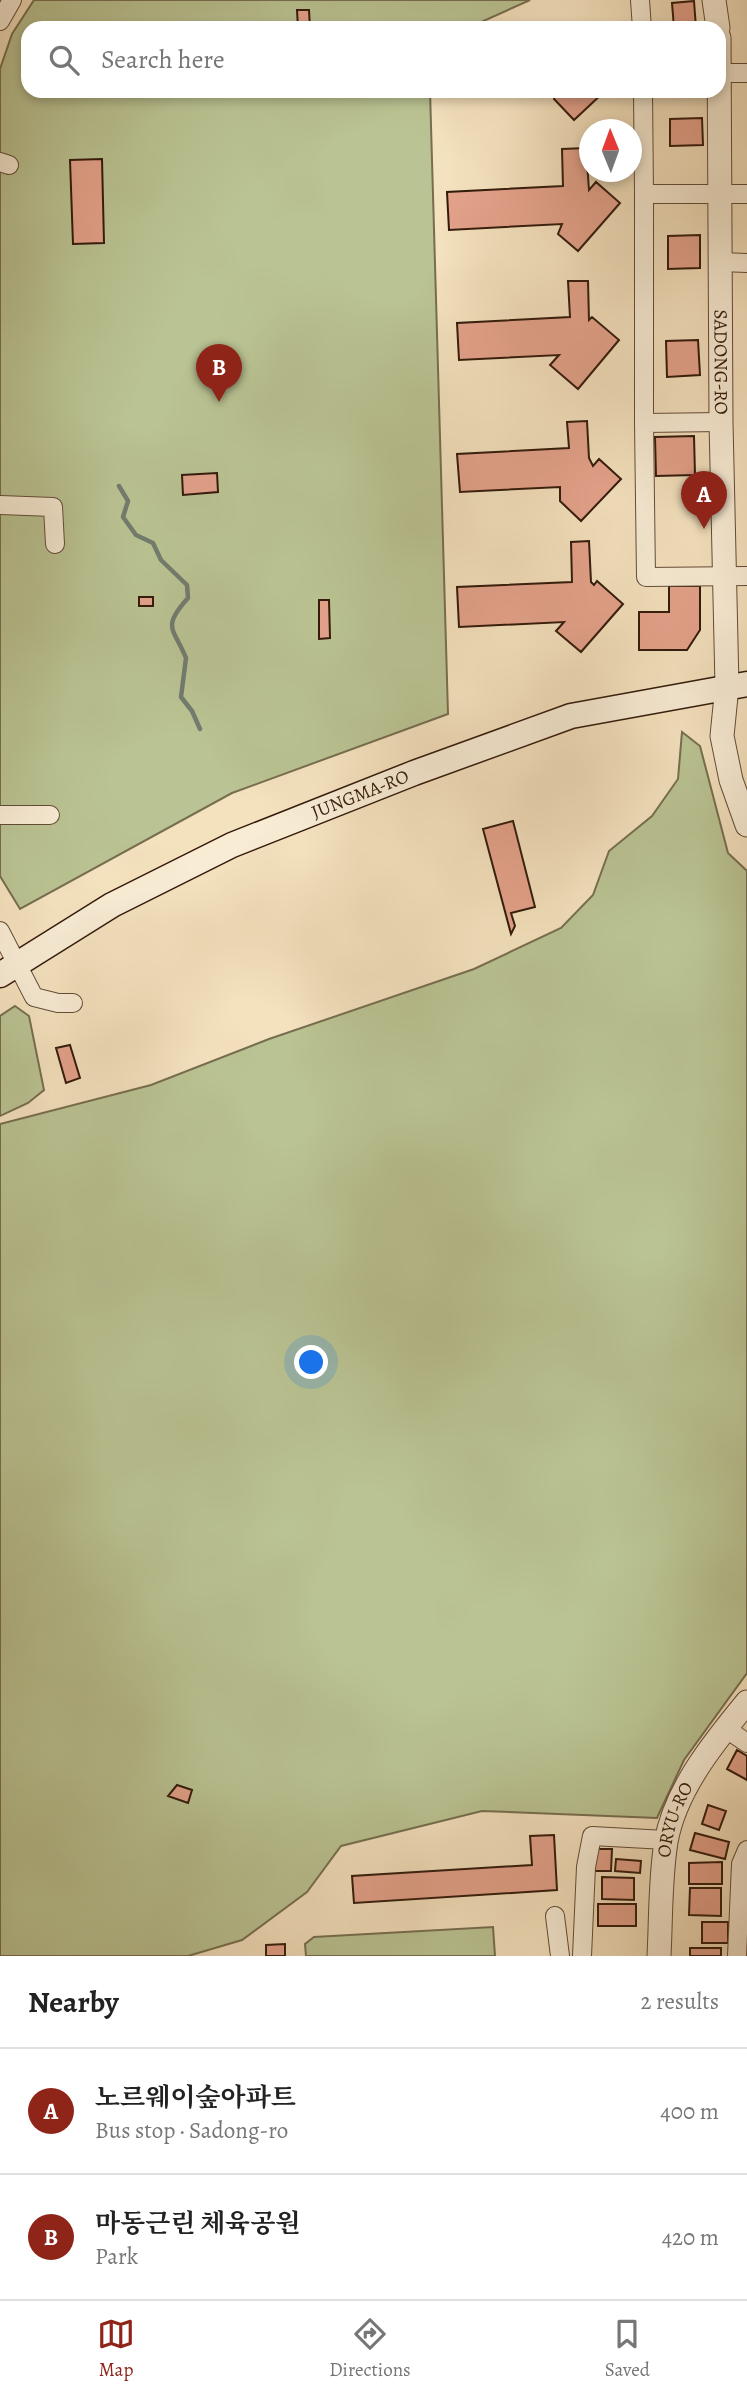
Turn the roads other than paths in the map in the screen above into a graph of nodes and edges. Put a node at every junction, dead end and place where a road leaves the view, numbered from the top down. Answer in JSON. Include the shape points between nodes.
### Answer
{"nodes":[{"id":1,"x":12,"y":0,"type":"edge"},
{"id":2,"x":640,"y":0,"type":"edge"},
{"id":3,"x":714,"y":0,"type":"edge"},
{"id":4,"x":0,"y":21,"type":"edge"},
{"id":5,"x":642,"y":21,"type":"edge"},
{"id":6,"x":717,"y":21,"type":"edge"},
{"id":7,"x":726,"y":73,"type":"edge"},
{"id":8,"x":747,"y":73,"type":"edge"},
{"id":9,"x":643,"y":98,"type":"edge"},
{"id":10,"x":720,"y":98,"type":"edge"},
{"id":11,"x":644,"y":194,"type":"junction"},
{"id":12,"x":722,"y":194,"type":"junction"},
{"id":13,"x":747,"y":194,"type":"edge"},
{"id":14,"x":721,"y":262,"type":"junction"},
{"id":15,"x":747,"y":263,"type":"edge"},
{"id":16,"x":720,"y":422,"type":"junction"},
{"id":17,"x":644,"y":423,"type":"junction"},
{"id":18,"x":0,"y":505,"type":"edge"},
{"id":19,"x":55,"y":544,"type":"dead end"},
{"id":20,"x":747,"y":576,"type":"edge"},
{"id":21,"x":723,"y":577,"type":"junction"},
{"id":22,"x":737,"y":685,"type":"edge"},
{"id":23,"x":739,"y":780,"type":"edge"},
{"id":24,"x":0,"y":815,"type":"edge"},
{"id":25,"x":50,"y":815,"type":"dead end"},
{"id":26,"x":747,"y":825,"type":"edge"},
{"id":27,"x":0,"y":931,"type":"edge"},
{"id":28,"x":8,"y":970,"type":"edge"},
{"id":29,"x":73,"y":1003,"type":"dead end"},
{"id":30,"x":747,"y":1702,"type":"edge"},
{"id":31,"x":725,"y":1728,"type":"junction"},
{"id":32,"x":747,"y":1743,"type":"edge"},
{"id":33,"x":666,"y":1840,"type":"junction"},
{"id":34,"x":747,"y":1850,"type":"edge"},
{"id":35,"x":555,"y":1916,"type":"dead end"},
{"id":36,"x":560,"y":1956,"type":"edge"},
{"id":37,"x":582,"y":1956,"type":"edge"},
{"id":38,"x":659,"y":1956,"type":"edge"},
{"id":39,"x":737,"y":1956,"type":"edge"}],
"edges":[{"from":1,"to":4,"type":"street"},
{"from":2,"to":5,"type":"street"},
{"from":3,"to":6,"type":"street"},
{"from":7,"to":8,"type":"street"},
{"from":9,"to":11,"type":"street"},
{"from":10,"to":12,"type":"street","name":"SADONG-RO"},
{"from":11,"to":12,"type":"street"},
{"from":11,"to":17,"type":"street"},
{"from":12,"to":13,"type":"street"},
{"from":12,"to":14,"type":"street","name":"SADONG-RO"},
{"from":14,"to":15,"type":"street"},
{"from":14,"to":16,"type":"street","name":"SADONG-RO"},
{"from":16,"to":17,"type":"street"},
{"from":16,"to":21,"type":"street","name":"SADONG-RO"},
{"from":17,"to":21,"type":"street","via":[[646,577]]},
{"from":18,"to":19,"type":"street","via":[[53,507]]},
{"from":20,"to":21,"type":"street"},
{"from":21,"to":22,"type":"street","name":"SADONG-RO"},
{"from":22,"to":23,"type":"street","via":[[722,736]]},
{"from":22,"to":28,"type":"main road","name":"JUNGMA-RO","via":[[571,716],[414,773],[232,845],[112,905]]},
{"from":23,"to":26,"type":"street"},
{"from":24,"to":25,"type":"street"},
{"from":27,"to":28,"type":"street"},
{"from":28,"to":29,"type":"street","via":[[34,997]]},
{"from":30,"to":31,"type":"street","name":"ORYU-RO"},
{"from":31,"to":32,"type":"street"},
{"from":31,"to":33,"type":"street","name":"ORYU-RO","via":[[682,1794]]},
{"from":33,"to":37,"type":"street","via":[[593,1836],[586,1867]]},
{"from":33,"to":38,"type":"street","name":"ORYU-RO"},
{"from":34,"to":39,"type":"street","via":[[741,1864]]},
{"from":35,"to":36,"type":"street"}]}
